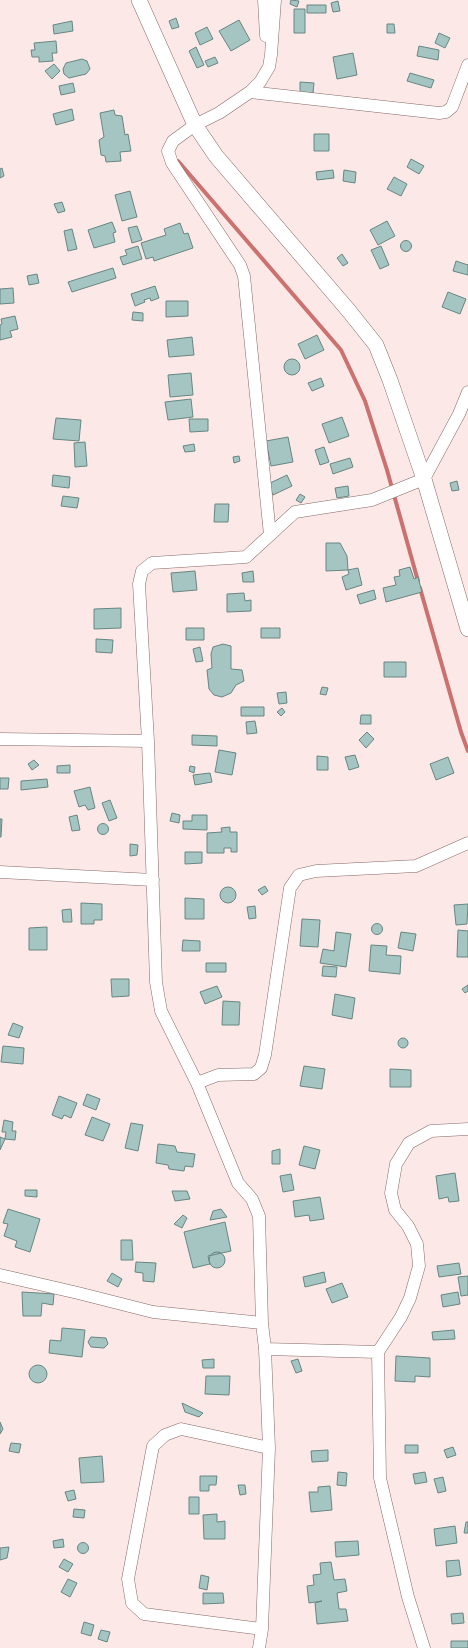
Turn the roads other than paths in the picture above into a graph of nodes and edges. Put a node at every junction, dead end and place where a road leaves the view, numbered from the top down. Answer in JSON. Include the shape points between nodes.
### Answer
{"nodes":[{"id":1,"x":139,"y":0,"type":"edge"},
{"id":2,"x":264,"y":0,"type":"edge"},
{"id":3,"x":275,"y":0,"type":"edge"},
{"id":4,"x":468,"y":65,"type":"edge"},
{"id":5,"x":269,"y":67,"type":"junction"},
{"id":6,"x":250,"y":92,"type":"junction"},
{"id":7,"x":195,"y":125,"type":"junction"},
{"id":8,"x":468,"y":392,"type":"edge"},
{"id":9,"x":463,"y":413,"type":"edge"},
{"id":10,"x":424,"y":479,"type":"junction"},
{"id":11,"x":270,"y":534,"type":"junction"},
{"id":12,"x":468,"y":629,"type":"edge"},
{"id":13,"x":0,"y":739,"type":"edge"},
{"id":14,"x":148,"y":741,"type":"junction"},
{"id":15,"x":468,"y":843,"type":"edge"},
{"id":16,"x":0,"y":872,"type":"edge"},
{"id":17,"x":153,"y":880,"type":"junction"},
{"id":18,"x":197,"y":1083,"type":"junction"},
{"id":19,"x":468,"y":1129,"type":"edge"},
{"id":20,"x":0,"y":1275,"type":"edge"},
{"id":21,"x":262,"y":1323,"type":"junction"},
{"id":22,"x":265,"y":1349,"type":"junction"},
{"id":23,"x":378,"y":1352,"type":"junction"},
{"id":24,"x":269,"y":1448,"type":"junction"},
{"id":25,"x":262,"y":1629,"type":"junction"},
{"id":26,"x":259,"y":1648,"type":"edge"},
{"id":27,"x":424,"y":1648,"type":"edge"}],
"edges":[{"from":1,"to":7,"type":"street"},
{"from":2,"to":5,"type":"street"},
{"from":3,"to":5,"type":"street"},
{"from":4,"to":6,"type":"street","via":[[452,108],[439,113]]},
{"from":5,"to":6,"type":"street"},
{"from":6,"to":7,"type":"street","via":[[219,113]]},
{"from":7,"to":10,"type":"street","via":[[216,156],[370,335],[388,374]]},
{"from":7,"to":11,"type":"street","via":[[173,141],[168,152],[172,163],[240,265],[244,276]]},
{"from":8,"to":9,"type":"street"},
{"from":9,"to":10,"type":"street"},
{"from":10,"to":11,"type":"street","via":[[372,500],[295,512]]},
{"from":10,"to":12,"type":"street"},
{"from":11,"to":14,"type":"street","via":[[246,557],[152,563],[142,571],[139,584]]},
{"from":13,"to":14,"type":"street"},
{"from":14,"to":17,"type":"street"},
{"from":15,"to":18,"type":"street","via":[[416,866],[316,871],[299,875],[290,888],[261,1068],[254,1074],[218,1075]]},
{"from":16,"to":17,"type":"street"},
{"from":17,"to":18,"type":"street","via":[[156,982],[161,1011]]},
{"from":18,"to":21,"type":"street","via":[[238,1183],[252,1199],[259,1216]]},
{"from":19,"to":23,"type":"street","via":[[431,1131],[409,1143],[396,1164],[391,1193],[395,1210],[408,1226],[417,1244],[419,1266],[401,1318]]},
{"from":20,"to":21,"type":"street","via":[[153,1312]]},
{"from":21,"to":22,"type":"street"},
{"from":22,"to":23,"type":"street"},
{"from":22,"to":24,"type":"street"},
{"from":23,"to":27,"type":"street","via":[[380,1478],[408,1597]]},
{"from":24,"to":25,"type":"street"},
{"from":24,"to":25,"type":"street","via":[[181,1429],[165,1435],[157,1442],[153,1446],[128,1579],[132,1603],[144,1614]]},
{"from":25,"to":26,"type":"street"}]}
